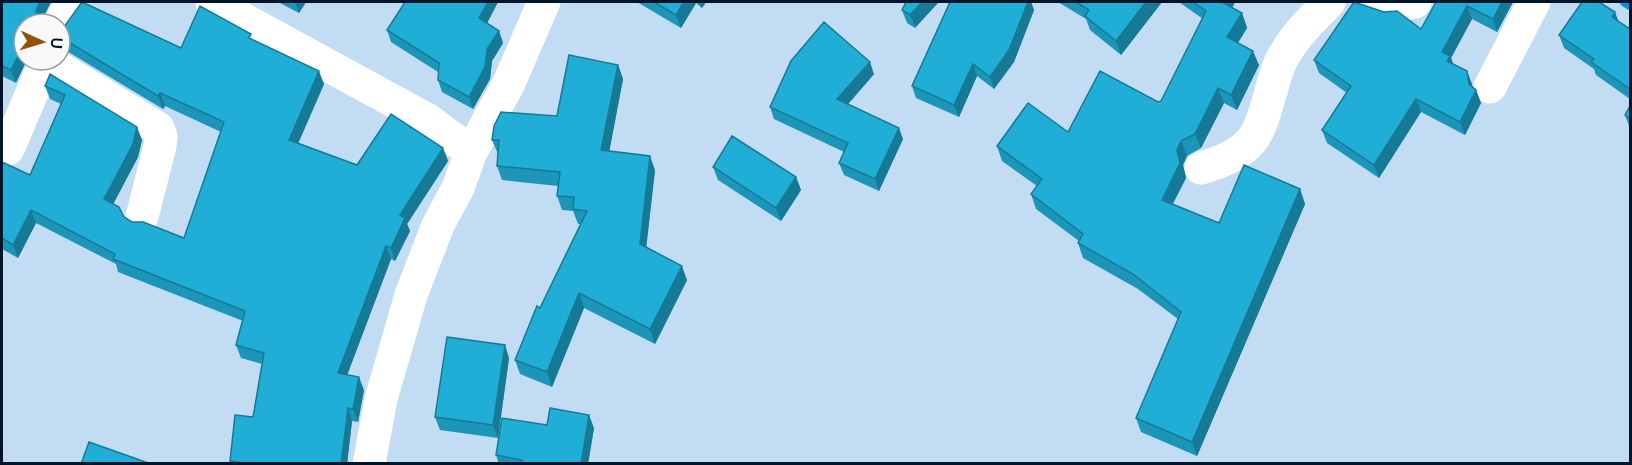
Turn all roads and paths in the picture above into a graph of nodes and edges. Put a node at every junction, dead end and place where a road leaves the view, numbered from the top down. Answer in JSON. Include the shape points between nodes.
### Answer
{"nodes":[{"id":1,"x":212,"y":2,"type":"edge"},
{"id":2,"x":544,"y":2,"type":"edge"},
{"id":3,"x":1329,"y":2,"type":"edge"},
{"id":4,"x":1372,"y":2,"type":"edge"},
{"id":5,"x":1414,"y":2,"type":"edge"},
{"id":6,"x":1534,"y":2,"type":"edge"},
{"id":7,"x":41,"y":72,"type":"edge"},
{"id":8,"x":66,"y":72,"type":"edge"},
{"id":9,"x":1490,"y":87,"type":"dead end"},
{"id":10,"x":8,"y":149,"type":"dead end"},
{"id":11,"x":471,"y":152,"type":"junction"},
{"id":12,"x":1201,"y":168,"type":"dead end"},
{"id":13,"x":142,"y":217,"type":"dead end"},
{"id":14,"x":369,"y":464,"type":"edge"}],
"edges":[{"from":1,"to":11,"type":"street","via":[[428,120]]},
{"from":2,"to":11,"type":"street","via":[[508,85]]},
{"from":3,"to":12,"type":"street","via":[[1284,57],[1265,117],[1254,138],[1242,152]]},
{"from":4,"to":5,"type":"street","via":[[1393,7]]},
{"from":6,"to":9,"type":"street"},
{"from":7,"to":10,"type":"street"},
{"from":8,"to":13,"type":"street","via":[[158,128],[160,146]]},
{"from":11,"to":14,"type":"street","via":[[411,295],[381,399]]}]}
